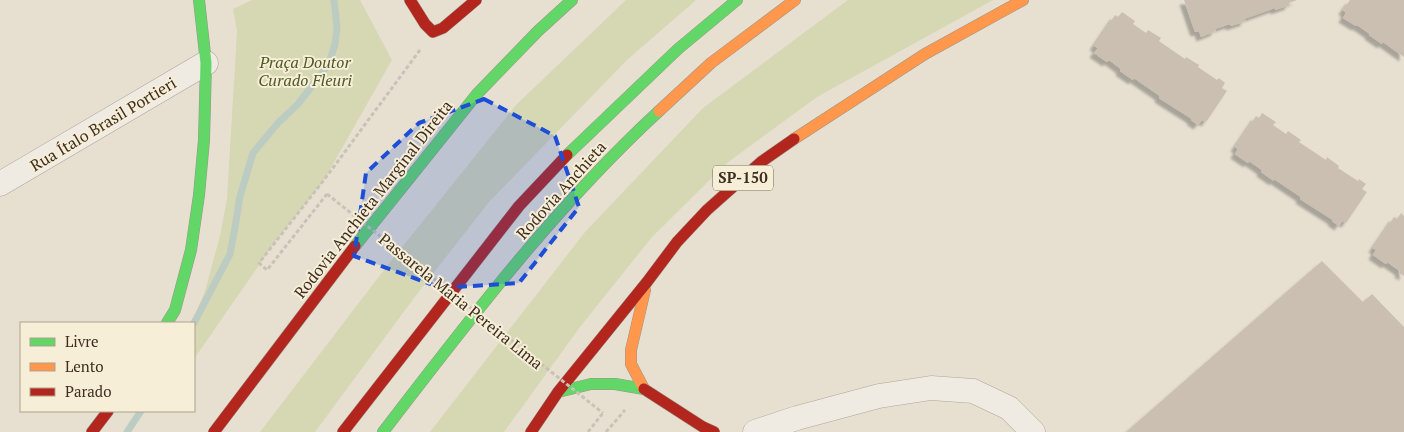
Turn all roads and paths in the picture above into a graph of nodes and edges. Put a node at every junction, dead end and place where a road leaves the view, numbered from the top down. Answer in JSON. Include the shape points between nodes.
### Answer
{"nodes":[{"id":1,"x":199,"y":0,"type":"edge"},
{"id":2,"x":410,"y":0,"type":"edge"},
{"id":3,"x":476,"y":0,"type":"edge"},
{"id":4,"x":572,"y":0,"type":"edge"},
{"id":5,"x":736,"y":0,"type":"edge"},
{"id":6,"x":795,"y":0,"type":"edge"},
{"id":7,"x":1023,"y":0,"type":"edge"},
{"id":8,"x":433,"y":32,"type":"junction"},
{"id":9,"x":206,"y":63,"type":"junction"},
{"id":10,"x":0,"y":184,"type":"edge"},
{"id":11,"x":647,"y":282,"type":"junction"},
{"id":12,"x":168,"y":322,"type":"edge"},
{"id":13,"x":644,"y":389,"type":"junction"},
{"id":14,"x":558,"y":392,"type":"junction"},
{"id":15,"x":107,"y":412,"type":"edge"},
{"id":16,"x":613,"y":423,"type":"dead end"},
{"id":17,"x":92,"y":432,"type":"edge"},
{"id":18,"x":214,"y":432,"type":"edge"},
{"id":19,"x":343,"y":432,"type":"edge"},
{"id":20,"x":383,"y":432,"type":"edge"},
{"id":21,"x":531,"y":432,"type":"edge"},
{"id":22,"x":588,"y":432,"type":"edge"},
{"id":23,"x":606,"y":432,"type":"edge"},
{"id":24,"x":714,"y":432,"type":"edge"},
{"id":25,"x":755,"y":432,"type":"edge"},
{"id":26,"x":1033,"y":432,"type":"edge"}],
"edges":[{"from":1,"to":9,"type":"main road"},
{"from":2,"to":8,"type":"main road"},
{"from":3,"to":8,"type":"main road","via":[[444,28]]},
{"from":4,"to":18,"type":"main road","name":"Rodovia Anchieta Marginal Direita","via":[[478,94],[370,226]]},
{"from":5,"to":19,"type":"main road","name":"Rodovia Anchieta","via":[[678,49],[578,143],[520,206]]},
{"from":6,"to":20,"type":"main road","name":"Rodovia Anchieta","via":[[711,62],[573,198],[462,330]]},
{"from":7,"to":11,"type":"main road","number":"SP-150","via":[[925,54],[761,162],[676,242]]},
{"from":8,"to":22,"type":"path","name":"Passarela Maria Pereira Lima","bridge":true,"via":[[258,263],[268,270],[327,194],[602,414]]},
{"from":9,"to":10,"type":"street","name":"Rua Ítalo Brasil Portieri"},
{"from":9,"to":12,"type":"main road","via":[[204,140],[191,250],[175,310]]},
{"from":11,"to":13,"type":"main road","via":[[631,350],[631,364]]},
{"from":11,"to":14,"type":"main road","number":"SP-150"},
{"from":13,"to":14,"type":"main road","via":[[591,384]]},
{"from":13,"to":24,"type":"main road"},
{"from":14,"to":21,"type":"main road","number":"SP-150"},
{"from":15,"to":17,"type":"main road"},
{"from":16,"to":23,"type":"path"},
{"from":25,"to":26,"type":"street","via":[[879,396],[931,388],[973,391],[1009,408]]}]}
